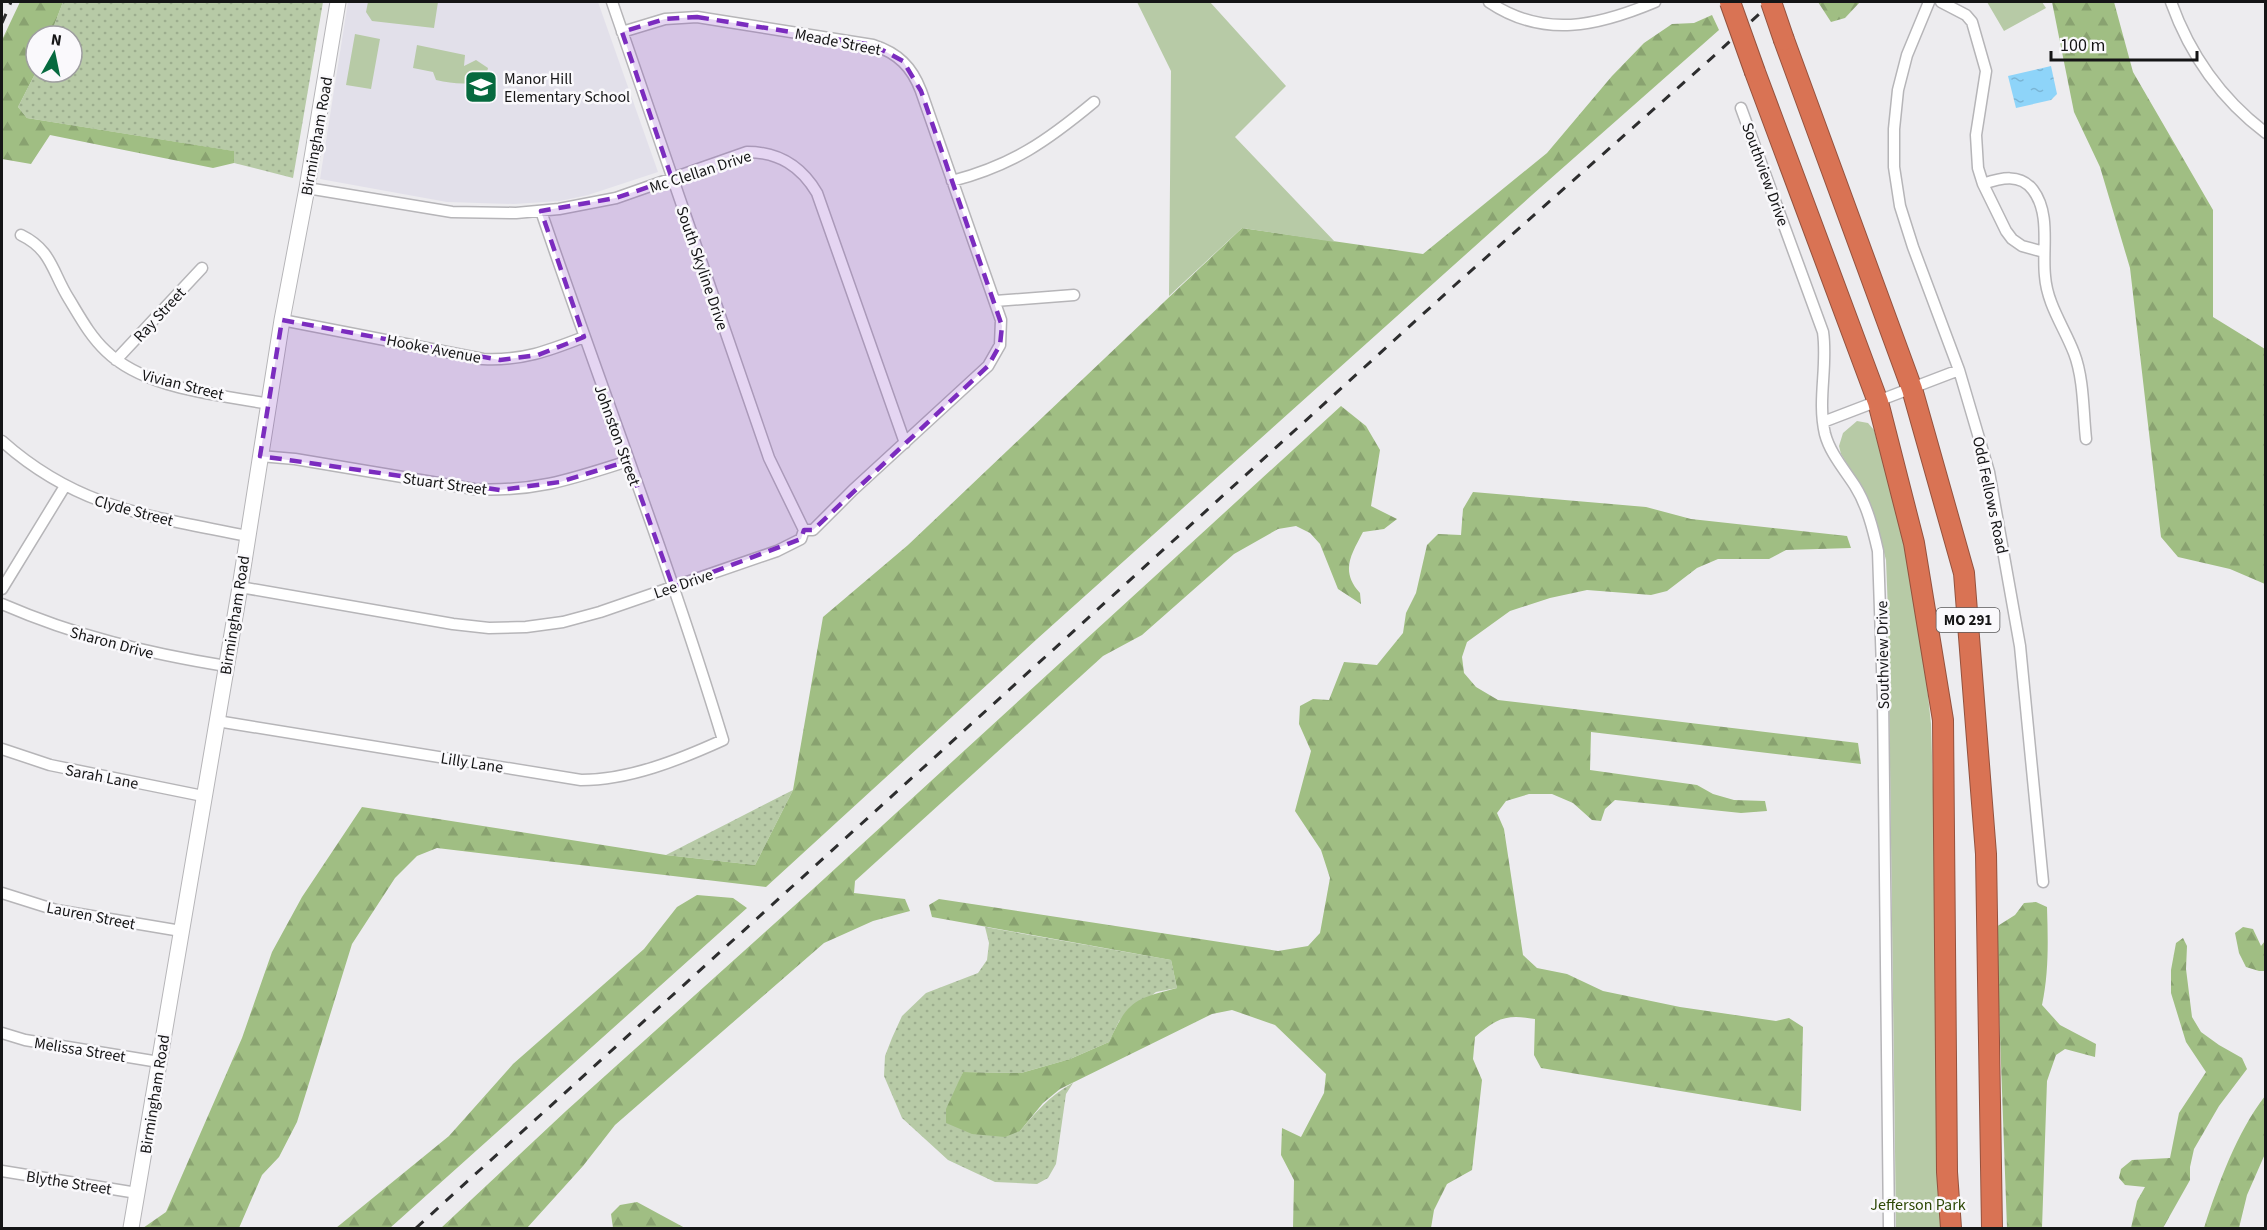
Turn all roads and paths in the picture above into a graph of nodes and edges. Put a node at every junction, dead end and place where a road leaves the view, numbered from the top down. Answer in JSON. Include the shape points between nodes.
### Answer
{"nodes":[{"id":1,"x":338,"y":2,"type":"edge"},
{"id":2,"x":612,"y":2,"type":"edge"},
{"id":3,"x":1489,"y":2,"type":"edge"},
{"id":4,"x":1655,"y":2,"type":"edge"},
{"id":5,"x":1730,"y":2,"type":"edge"},
{"id":6,"x":1771,"y":2,"type":"edge"},
{"id":7,"x":1929,"y":2,"type":"edge"},
{"id":8,"x":1941,"y":2,"type":"edge"},
{"id":9,"x":2171,"y":2,"type":"edge"},
{"id":10,"x":622,"y":32,"type":"junction"},
{"id":11,"x":1094,"y":102,"type":"dead end"},
{"id":12,"x":1741,"y":108,"type":"dead end"},
{"id":13,"x":2265,"y":133,"type":"edge"},
{"id":14,"x":672,"y":179,"type":"junction"},
{"id":15,"x":952,"y":181,"type":"junction"},
{"id":16,"x":1983,"y":184,"type":"junction"},
{"id":17,"x":307,"y":188,"type":"junction"},
{"id":18,"x":541,"y":211,"type":"junction"},
{"id":19,"x":21,"y":235,"type":"dead end"},
{"id":20,"x":2044,"y":252,"type":"junction"},
{"id":21,"x":202,"y":268,"type":"dead end"},
{"id":22,"x":1074,"y":295,"type":"dead end"},
{"id":23,"x":995,"y":301,"type":"junction"},
{"id":24,"x":282,"y":320,"type":"junction"},
{"id":25,"x":584,"y":337,"type":"junction"},
{"id":26,"x":116,"y":360,"type":"junction"},
{"id":27,"x":1959,"y":370,"type":"junction"},
{"id":28,"x":1912,"y":389,"type":"junction"},
{"id":29,"x":1878,"y":402,"type":"junction"},
{"id":30,"x":268,"y":404,"type":"junction"},
{"id":31,"x":1823,"y":422,"type":"junction"},
{"id":32,"x":2086,"y":439,"type":"dead end"},
{"id":33,"x":2,"y":441,"type":"edge"},
{"id":34,"x":905,"y":443,"type":"junction"},
{"id":35,"x":260,"y":456,"type":"junction"},
{"id":36,"x":628,"y":461,"type":"junction"},
{"id":37,"x":65,"y":486,"type":"junction"},
{"id":38,"x":804,"y":530,"type":"junction"},
{"id":39,"x":247,"y":536,"type":"junction"},
{"id":40,"x":240,"y":587,"type":"junction"},
{"id":41,"x":673,"y":587,"type":"junction"},
{"id":42,"x":2,"y":590,"type":"edge"},
{"id":43,"x":2,"y":604,"type":"edge"},
{"id":44,"x":226,"y":666,"type":"junction"},
{"id":45,"x":216,"y":721,"type":"junction"},
{"id":46,"x":723,"y":740,"type":"joint"},
{"id":47,"x":2,"y":749,"type":"edge"},
{"id":48,"x":203,"y":796,"type":"junction"},
{"id":49,"x":2043,"y":882,"type":"dead end"},
{"id":50,"x":2,"y":893,"type":"edge"},
{"id":51,"x":181,"y":931,"type":"junction"},
{"id":52,"x":2,"y":1033,"type":"edge"},
{"id":53,"x":159,"y":1062,"type":"junction"},
{"id":54,"x":2,"y":1171,"type":"edge"},
{"id":55,"x":137,"y":1193,"type":"junction"},
{"id":56,"x":131,"y":1228,"type":"edge"},
{"id":57,"x":1889,"y":1228,"type":"edge"},
{"id":58,"x":1951,"y":1228,"type":"edge"},
{"id":59,"x":1992,"y":1228,"type":"edge"}],
"edges":[{"from":1,"to":17,"type":"street","name":"Birmingham Road"},
{"from":2,"to":10,"type":"street","name":"South Skyline Drive"},
{"from":3,"to":4,"type":"street","via":[[1529,21],[1568,26],[1607,20]]},
{"from":5,"to":29,"type":"highway","number":"MO 291","bridge":true},
{"from":6,"to":28,"type":"highway","number":"MO 291","bridge":true},
{"from":7,"to":27,"type":"street","name":"Odd Fellows Road","via":[[1907,55],[1898,90],[1894,168],[1900,206],[1913,247]]},
{"from":8,"to":16,"type":"street","via":[[1972,22],[1986,70],[1976,135]]},
{"from":9,"to":13,"type":"street","via":[[2206,74]]},
{"from":10,"to":14,"type":"street","name":"South Skyline Drive"},
{"from":10,"to":15,"type":"street","name":"Meade Street","via":[[665,19],[697,17],[886,49],[903,61],[916,78]]},
{"from":11,"to":15,"type":"street","via":[[1055,134],[1015,159]]},
{"from":12,"to":31,"type":"street","name":"Southview Drive","via":[[1819,318],[1825,343]]},
{"from":14,"to":18,"type":"street","name":"Mc Clellan Drive","via":[[616,198]]},
{"from":14,"to":34,"type":"street","name":"Mc Clellan Drive","via":[[747,152],[772,155],[803,173],[817,193]]},
{"from":14,"to":38,"type":"street","name":"South Skyline Drive","via":[[769,458]]},
{"from":15,"to":23,"type":"street","name":"Meade Street"},
{"from":16,"to":20,"type":"street","via":[[2012,239]]},
{"from":16,"to":20,"type":"street","via":[[2009,177],[2033,190],[2043,215]]},
{"from":17,"to":18,"type":"street","name":"Mc Clellan Drive","via":[[452,213]]},
{"from":17,"to":24,"type":"street","name":"Birmingham Road"},
{"from":18,"to":25,"type":"street","name":"Johnston Street"},
{"from":19,"to":26,"type":"street","name":"Vivian Street","via":[[42,248],[88,330]]},
{"from":20,"to":32,"type":"street","via":[[2050,301],[2079,368]]},
{"from":21,"to":26,"type":"street","name":"Ray Street"},
{"from":22,"to":23,"type":"street"},
{"from":23,"to":34,"type":"street","name":"Lee Drive","via":[[1002,332],[995,356]]},
{"from":24,"to":25,"type":"street","name":"Hooke Avenue","via":[[500,360],[538,355]]},
{"from":24,"to":30,"type":"street","name":"Birmingham Road"},
{"from":25,"to":36,"type":"street","name":"Johnston Street"},
{"from":26,"to":30,"type":"street","name":"Vivian Street","via":[[158,382]]},
{"from":27,"to":28,"type":"street"},
{"from":27,"to":49,"type":"street","name":"Odd Fellows Road","via":[[1989,472],[2020,646]]},
{"from":28,"to":29,"type":"street"},
{"from":28,"to":59,"type":"highway","number":"MO 291","via":[[1964,573],[1986,854]]},
{"from":29,"to":31,"type":"street"},
{"from":29,"to":58,"type":"highway","number":"MO 291","via":[[1914,543],[1943,720],[1947,1172]]},
{"from":30,"to":35,"type":"street","name":"Birmingham Road"},
{"from":31,"to":57,"type":"street","name":"Southview Drive","via":[[1830,448],[1858,493],[1878,551]]},
{"from":33,"to":37,"type":"street","name":"Clyde Street"},
{"from":34,"to":38,"type":"street","name":"Lee Drive","via":[[813,530]]},
{"from":35,"to":36,"type":"street","name":"Stuart Street","via":[[500,490],[542,486]]},
{"from":35,"to":39,"type":"street","name":"Birmingham Road"},
{"from":36,"to":41,"type":"street","name":"Johnston Street"},
{"from":37,"to":39,"type":"street","name":"Clyde Street","via":[[119,508]]},
{"from":37,"to":42,"type":"street"},
{"from":38,"to":41,"type":"street","name":"Lee Drive","via":[[801,539],[777,551]]},
{"from":39,"to":40,"type":"street","name":"Birmingham Road"},
{"from":40,"to":41,"type":"street","name":"Lee Drive","via":[[489,628],[563,622]]},
{"from":40,"to":44,"type":"street","name":"Birmingham Road"},
{"from":41,"to":46,"type":"street","name":"Johnston Street"},
{"from":43,"to":44,"type":"street","name":"Sharon Drive","via":[[122,647]]},
{"from":44,"to":45,"type":"street","name":"Birmingham Road"},
{"from":45,"to":46,"type":"street","name":"Lilly Lane","via":[[581,780],[619,777]]},
{"from":45,"to":48,"type":"street","name":"Birmingham Road"},
{"from":47,"to":48,"type":"street","name":"Sarah Lane","via":[[74,771]]},
{"from":48,"to":51,"type":"street","name":"Birmingham Road"},
{"from":50,"to":51,"type":"street","name":"Lauren Street","via":[[56,910]]},
{"from":51,"to":53,"type":"street","name":"Birmingham Road"},
{"from":52,"to":53,"type":"street","name":"Melissa Street"},
{"from":53,"to":55,"type":"street","name":"Birmingham Road"},
{"from":54,"to":55,"type":"street","name":"Blythe Street"},
{"from":55,"to":56,"type":"street","name":"Birmingham Road"}]}
